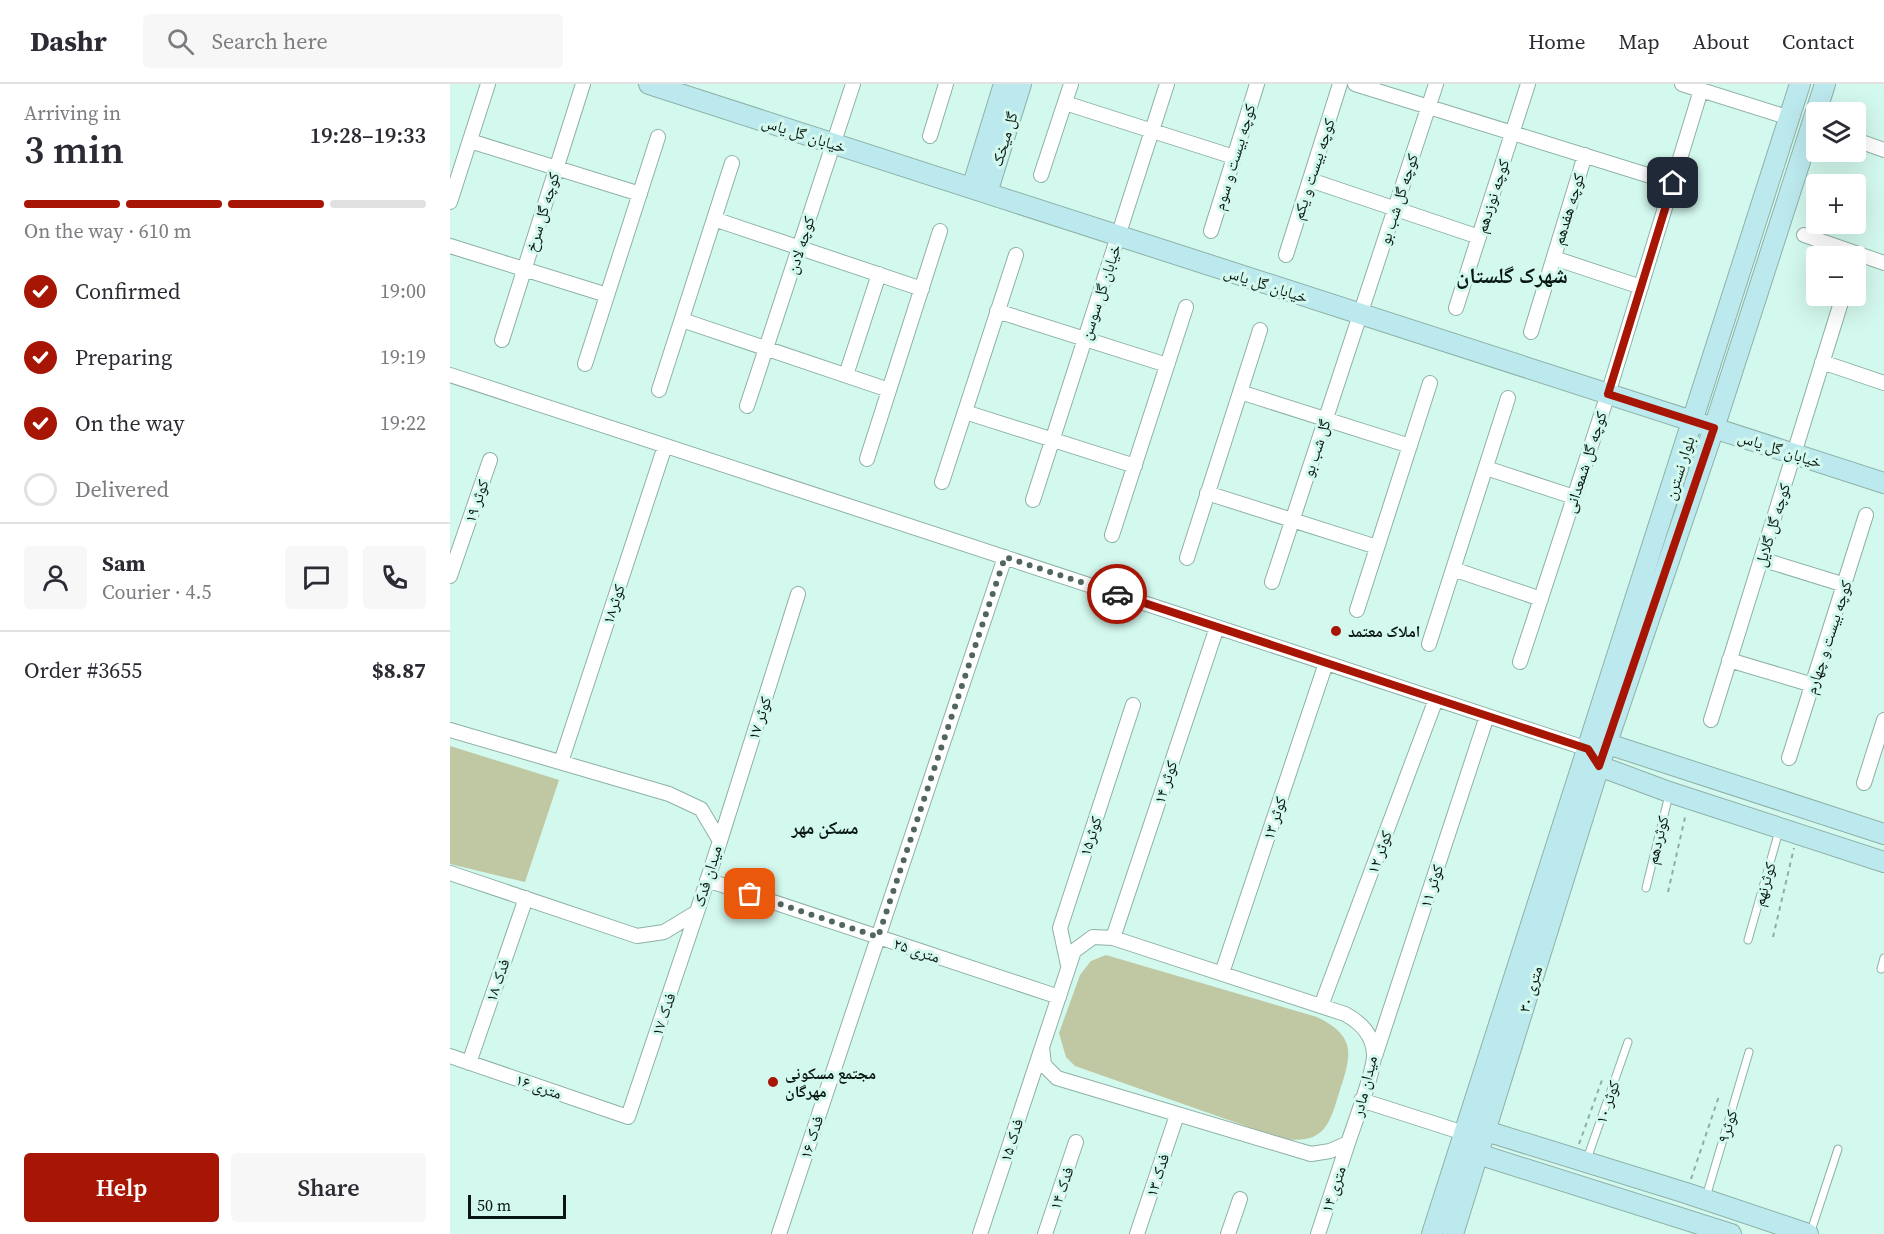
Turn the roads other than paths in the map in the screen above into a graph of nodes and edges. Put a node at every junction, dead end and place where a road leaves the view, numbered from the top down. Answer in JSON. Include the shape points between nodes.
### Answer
{"nodes":[{"id":1,"x":488,"y":84,"type":"edge"},
{"id":2,"x":583,"y":84,"type":"edge"},
{"id":3,"x":649,"y":84,"type":"edge"},
{"id":4,"x":853,"y":84,"type":"edge"},
{"id":5,"x":946,"y":84,"type":"edge"},
{"id":6,"x":1004,"y":84,"type":"edge"},
{"id":7,"x":1021,"y":84,"type":"edge"},
{"id":8,"x":1071,"y":84,"type":"edge"},
{"id":9,"x":1167,"y":84,"type":"edge"},
{"id":10,"x":1257,"y":84,"type":"edge"},
{"id":11,"x":1340,"y":84,"type":"edge"},
{"id":12,"x":1355,"y":84,"type":"edge"},
{"id":13,"x":1436,"y":84,"type":"edge"},
{"id":14,"x":1528,"y":84,"type":"edge"},
{"id":15,"x":1682,"y":84,"type":"edge"},
{"id":16,"x":1800,"y":84,"type":"edge"},
{"id":17,"x":1825,"y":84,"type":"edge"},
{"id":18,"x":1701,"y":90,"type":"junction"},
{"id":19,"x":1820,"y":102,"type":"edge"},
{"id":20,"x":1065,"y":103,"type":"junction"},
{"id":21,"x":1428,"y":108,"type":"junction"},
{"id":22,"x":1790,"y":118,"type":"junction"},
{"id":23,"x":1152,"y":131,"type":"junction"},
{"id":24,"x":1513,"y":132,"type":"junction"},
{"id":25,"x":930,"y":136,"type":"dead end"},
{"id":26,"x":658,"y":137,"type":"dead end"},
{"id":27,"x":470,"y":141,"type":"junction"},
{"id":28,"x":833,"y":144,"type":"junction"},
{"id":29,"x":1866,"y":144,"type":"edge"},
{"id":30,"x":1884,"y":150,"type":"edge"},
{"id":31,"x":1806,"y":151,"type":"edge"},
{"id":32,"x":1585,"y":155,"type":"junction"},
{"id":33,"x":1234,"y":157,"type":"junction"},
{"id":34,"x":732,"y":163,"type":"dead end"},
{"id":35,"x":556,"y":168,"type":"junction"},
{"id":36,"x":1041,"y":175,"type":"dead end"},
{"id":37,"x":1310,"y":180,"type":"junction"},
{"id":38,"x":1673,"y":183,"type":"junction"},
{"id":39,"x":979,"y":191,"type":"junction"},
{"id":40,"x":640,"y":195,"type":"junction"},
{"id":41,"x":450,"y":202,"type":"edge"},
{"id":42,"x":1395,"y":209,"type":"junction"},
{"id":43,"x":714,"y":219,"type":"junction"},
{"id":44,"x":940,"y":231,"type":"dead end"},
{"id":45,"x":1211,"y":231,"type":"dead end"},
{"id":46,"x":1804,"y":235,"type":"dead end"},
{"id":47,"x":1118,"y":236,"type":"junction"},
{"id":48,"x":1479,"y":237,"type":"junction"},
{"id":49,"x":450,"y":246,"type":"edge"},
{"id":50,"x":1832,"y":246,"type":"edge"},
{"id":51,"x":799,"y":248,"type":"junction"},
{"id":52,"x":1016,"y":255,"type":"dead end"},
{"id":53,"x":1286,"y":255,"type":"dead end"},
{"id":54,"x":1554,"y":258,"type":"junction"},
{"id":55,"x":1866,"y":258,"type":"edge"},
{"id":56,"x":1884,"y":263,"type":"edge"},
{"id":57,"x":524,"y":269,"type":"junction"},
{"id":58,"x":879,"y":274,"type":"junction"},
{"id":59,"x":1641,"y":287,"type":"junction"},
{"id":60,"x":922,"y":289,"type":"junction"},
{"id":61,"x":607,"y":296,"type":"junction"},
{"id":62,"x":1840,"y":306,"type":"edge"},
{"id":63,"x":1186,"y":308,"type":"dead end"},
{"id":64,"x":1456,"y":308,"type":"dead end"},
{"id":65,"x":997,"y":311,"type":"junction"},
{"id":66,"x":1360,"y":314,"type":"junction"},
{"id":67,"x":682,"y":320,"type":"junction"},
{"id":68,"x":1260,"y":330,"type":"dead end"},
{"id":69,"x":1531,"y":333,"type":"dead end"},
{"id":70,"x":1085,"y":339,"type":"junction"},
{"id":71,"x":502,"y":340,"type":"dead end"},
{"id":72,"x":765,"y":348,"type":"junction"},
{"id":73,"x":1822,"y":362,"type":"junction"},
{"id":74,"x":585,"y":364,"type":"dead end"},
{"id":75,"x":1167,"y":365,"type":"junction"},
{"id":76,"x":450,"y":375,"type":"edge"},
{"id":77,"x":846,"y":375,"type":"junction"},
{"id":78,"x":1884,"y":382,"type":"edge"},
{"id":79,"x":1430,"y":383,"type":"dead end"},
{"id":80,"x":659,"y":390,"type":"dead end"},
{"id":81,"x":889,"y":390,"type":"junction"},
{"id":82,"x":1240,"y":392,"type":"junction"},
{"id":83,"x":1608,"y":394,"type":"junction"},
{"id":84,"x":1508,"y":398,"type":"dead end"},
{"id":85,"x":747,"y":406,"type":"dead end"},
{"id":86,"x":965,"y":412,"type":"junction"},
{"id":87,"x":1325,"y":419,"type":"junction"},
{"id":88,"x":1694,"y":422,"type":"junction"},
{"id":89,"x":1714,"y":428,"type":"junction"},
{"id":90,"x":1053,"y":440,"type":"junction"},
{"id":91,"x":665,"y":446,"type":"junction"},
{"id":92,"x":1410,"y":446,"type":"junction"},
{"id":93,"x":1794,"y":454,"type":"junction"},
{"id":94,"x":867,"y":459,"type":"dead end"},
{"id":95,"x":490,"y":460,"type":"dead end"},
{"id":96,"x":1135,"y":466,"type":"junction"},
{"id":97,"x":1486,"y":468,"type":"junction"},
{"id":98,"x":942,"y":482,"type":"dead end"},
{"id":99,"x":1884,"y":483,"type":"edge"},
{"id":100,"x":1208,"y":493,"type":"junction"},
{"id":101,"x":1574,"y":497,"type":"junction"},
{"id":102,"x":1033,"y":500,"type":"dead end"},
{"id":103,"x":1866,"y":515,"type":"dead end"},
{"id":104,"x":1292,"y":520,"type":"junction"},
{"id":105,"x":1113,"y":535,"type":"dead end"},
{"id":106,"x":1377,"y":547,"type":"junction"},
{"id":107,"x":1005,"y":557,"type":"junction"},
{"id":108,"x":1187,"y":558,"type":"dead end"},
{"id":109,"x":1761,"y":559,"type":"junction"},
{"id":110,"x":1453,"y":569,"type":"junction"},
{"id":111,"x":450,"y":576,"type":"edge"},
{"id":112,"x":1272,"y":582,"type":"dead end"},
{"id":113,"x":1845,"y":585,"type":"junction"},
{"id":114,"x":798,"y":594,"type":"dead end"},
{"id":115,"x":1540,"y":598,"type":"junction"},
{"id":116,"x":1357,"y":610,"type":"dead end"},
{"id":117,"x":1217,"y":627,"type":"junction"},
{"id":118,"x":1429,"y":644,"type":"dead end"},
{"id":119,"x":1729,"y":660,"type":"junction"},
{"id":120,"x":1520,"y":662,"type":"dead end"},
{"id":121,"x":1326,"y":663,"type":"junction"},
{"id":122,"x":1812,"y":685,"type":"junction"},
{"id":123,"x":1436,"y":699,"type":"junction"},
{"id":124,"x":1133,"y":705,"type":"dead end"},
{"id":125,"x":1487,"y":716,"type":"junction"},
{"id":126,"x":1711,"y":720,"type":"dead end"},
{"id":127,"x":1884,"y":720,"type":"edge"},
{"id":128,"x":450,"y":730,"type":"edge"},
{"id":129,"x":1608,"y":744,"type":"junction"},
{"id":130,"x":1588,"y":749,"type":"junction"},
{"id":131,"x":1789,"y":758,"type":"dead end"},
{"id":132,"x":561,"y":762,"type":"junction"},
{"id":133,"x":1599,"y":766,"type":"junction"},
{"id":134,"x":1864,"y":783,"type":"dead end"},
{"id":135,"x":1669,"y":792,"type":"junction"},
{"id":136,"x":1789,"y":831,"type":"junction"},
{"id":137,"x":1884,"y":834,"type":"edge"},
{"id":138,"x":720,"y":841,"type":"junction"},
{"id":139,"x":1884,"y":862,"type":"edge"},
{"id":140,"x":450,"y":873,"type":"edge"},
{"id":141,"x":707,"y":880,"type":"junction"},
{"id":142,"x":1646,"y":888,"type":"dead end"},
{"id":143,"x":526,"y":898,"type":"junction"},
{"id":144,"x":698,"y":912,"type":"junction"},
{"id":145,"x":878,"y":937,"type":"junction"},
{"id":146,"x":1113,"y":938,"type":"junction"},
{"id":147,"x":1748,"y":940,"type":"dead end"},
{"id":148,"x":1884,"y":958,"type":"edge"},
{"id":149,"x":1069,"y":967,"type":"junction"},
{"id":150,"x":1881,"y":969,"type":"dead end"},
{"id":151,"x":1222,"y":974,"type":"junction"},
{"id":152,"x":1059,"y":997,"type":"junction"},
{"id":153,"x":1321,"y":1006,"type":"junction"},
{"id":154,"x":1628,"y":1042,"type":"dead end"},
{"id":155,"x":1042,"y":1047,"type":"junction"},
{"id":156,"x":1749,"y":1052,"type":"dead end"},
{"id":157,"x":450,"y":1056,"type":"edge"},
{"id":158,"x":1374,"y":1056,"type":"junction"},
{"id":159,"x":469,"y":1063,"type":"junction"},
{"id":160,"x":1361,"y":1100,"type":"junction"},
{"id":161,"x":1177,"y":1115,"type":"junction"},
{"id":162,"x":628,"y":1117,"type":"joint"},
{"id":163,"x":1486,"y":1131,"type":"junction"},
{"id":164,"x":1464,"y":1133,"type":"junction"},
{"id":165,"x":1076,"y":1142,"type":"dead end"},
{"id":166,"x":1348,"y":1143,"type":"junction"},
{"id":167,"x":1838,"y":1149,"type":"dead end"},
{"id":168,"x":1478,"y":1154,"type":"junction"},
{"id":169,"x":1580,"y":1160,"type":"junction"},
{"id":170,"x":1696,"y":1196,"type":"junction"},
{"id":171,"x":1240,"y":1199,"type":"dead end"},
{"id":172,"x":779,"y":1234,"type":"edge"},
{"id":173,"x":980,"y":1234,"type":"edge"},
{"id":174,"x":1045,"y":1234,"type":"edge"},
{"id":175,"x":1137,"y":1234,"type":"edge"},
{"id":176,"x":1228,"y":1234,"type":"edge"},
{"id":177,"x":1318,"y":1234,"type":"edge"},
{"id":178,"x":1432,"y":1234,"type":"edge"},
{"id":179,"x":1453,"y":1234,"type":"edge"},
{"id":180,"x":1731,"y":1234,"type":"edge"},
{"id":181,"x":1809,"y":1234,"type":"edge"}],
"edges":[{"from":1,"to":27,"type":"street"},
{"from":2,"to":35,"type":"street","name":"کوچه گل سرخ"},
{"from":3,"to":28,"type":"street","name":"خیابان گل یاس"},
{"from":4,"to":28,"type":"street","name":"کوچه لادن"},
{"from":5,"to":25,"type":"street"},
{"from":6,"to":39,"type":"street","name":"گل میخک"},
{"from":7,"to":39,"type":"street","name":"گل میخک"},
{"from":8,"to":20,"type":"street"},
{"from":9,"to":23,"type":"street","name":"خیابان گل سوسن"},
{"from":10,"to":33,"type":"street","name":"کوچه بیست و سوم"},
{"from":11,"to":37,"type":"street","name":"کوچه بیست و یکم"},
{"from":12,"to":21,"type":"street"},
{"from":13,"to":21,"type":"street","name":"کوچه گل شب بو"},
{"from":14,"to":24,"type":"street","name":"کوچه نوزدهم"},
{"from":15,"to":18,"type":"street"},
{"from":16,"to":22,"type":"street","name":"بلوار نسترن"},
{"from":17,"to":19,"type":"street","name":"بلوار نسترن"},
{"from":18,"to":22,"type":"street"},
{"from":18,"to":38,"type":"street","name":"کوچه گل شمعدانی"},
{"from":20,"to":23,"type":"street"},
{"from":20,"to":36,"type":"street"},
{"from":21,"to":24,"type":"street"},
{"from":21,"to":42,"type":"street","name":"کوچه گل شب بو"},
{"from":22,"to":88,"type":"street","name":"بلوار نسترن"},
{"from":23,"to":33,"type":"street"},
{"from":23,"to":47,"type":"street","name":"خیابان گل سوسن"},
{"from":24,"to":32,"type":"street"},
{"from":24,"to":48,"type":"street","name":"کوچه نوزدهم"},
{"from":26,"to":40,"type":"street"},
{"from":27,"to":35,"type":"street"},
{"from":27,"to":41,"type":"street"},
{"from":28,"to":39,"type":"street","name":"خیابان گل یاس"},
{"from":28,"to":51,"type":"street","name":"کوچه لادن"},
{"from":29,"to":30,"type":"street"},
{"from":31,"to":89,"type":"street","name":"بلوار نسترن"},
{"from":32,"to":38,"type":"street"},
{"from":32,"to":54,"type":"street","name":"کوچه هفدهم"},
{"from":33,"to":45,"type":"street","name":"کوچه بیست و سوم"},
{"from":34,"to":43,"type":"street"},
{"from":35,"to":40,"type":"street"},
{"from":35,"to":57,"type":"street","name":"کوچه گل سرخ"},
{"from":37,"to":42,"type":"street"},
{"from":37,"to":53,"type":"street","name":"کوچه بیست و یکم"},
{"from":38,"to":59,"type":"street","name":"کوچه گل شمعدانی"},
{"from":39,"to":47,"type":"street","name":"خیابان گل یاس"},
{"from":40,"to":61,"type":"street"},
{"from":42,"to":48,"type":"street"},
{"from":42,"to":66,"type":"street","name":"کوچه گل شب بو"},
{"from":43,"to":51,"type":"street"},
{"from":43,"to":67,"type":"street"},
{"from":44,"to":60,"type":"street"},
{"from":46,"to":50,"type":"street"},
{"from":47,"to":66,"type":"street","name":"خیابان گل یاس"},
{"from":47,"to":70,"type":"street","name":"خیابان گل سوسن"},
{"from":48,"to":64,"type":"street","name":"کوچه نوزدهم"},
{"from":49,"to":57,"type":"street"},
{"from":51,"to":58,"type":"street"},
{"from":51,"to":72,"type":"street","name":"کوچه لادن"},
{"from":52,"to":65,"type":"street"},
{"from":54,"to":59,"type":"street"},
{"from":54,"to":69,"type":"street","name":"کوچه هفدهم"},
{"from":55,"to":56,"type":"street"},
{"from":57,"to":61,"type":"street"},
{"from":57,"to":71,"type":"street","name":"کوچه گل سرخ"},
{"from":58,"to":60,"type":"street"},
{"from":58,"to":77,"type":"street"},
{"from":59,"to":83,"type":"street","name":"کوچه گل شمعدانی"},
{"from":60,"to":81,"type":"street"},
{"from":61,"to":74,"type":"street"},
{"from":62,"to":73,"type":"street","name":"کوچه گل گلایل"},
{"from":63,"to":75,"type":"street"},
{"from":65,"to":70,"type":"street"},
{"from":65,"to":86,"type":"street"},
{"from":66,"to":83,"type":"street","name":"خیابان گل یاس"},
{"from":66,"to":87,"type":"street","name":"گل شب بو"},
{"from":67,"to":72,"type":"street"},
{"from":67,"to":80,"type":"street"},
{"from":68,"to":82,"type":"street"},
{"from":70,"to":75,"type":"street"},
{"from":70,"to":90,"type":"street","name":"خیابان گل سوسن"},
{"from":72,"to":77,"type":"street"},
{"from":72,"to":85,"type":"street","name":"کوچه لادن"},
{"from":73,"to":78,"type":"street"},
{"from":73,"to":93,"type":"street","name":"کوچه گل گلایل"},
{"from":75,"to":96,"type":"street"},
{"from":76,"to":91,"type":"street"},
{"from":77,"to":81,"type":"street"},
{"from":79,"to":92,"type":"street"},
{"from":81,"to":94,"type":"street"},
{"from":82,"to":87,"type":"street"},
{"from":82,"to":100,"type":"street"},
{"from":83,"to":88,"type":"street","name":"خیابان گل یاس"},
{"from":83,"to":101,"type":"street","name":"کوچه گل شمعدانی"},
{"from":84,"to":97,"type":"street"},
{"from":86,"to":90,"type":"street"},
{"from":86,"to":98,"type":"street"},
{"from":87,"to":92,"type":"street"},
{"from":87,"to":104,"type":"street","name":"گل شب بو"},
{"from":88,"to":89,"type":"street","name":"خیابان گل یاس"},
{"from":88,"to":130,"type":"street","name":"بلوار نسترن"},
{"from":89,"to":93,"type":"street","name":"خیابان گل یاس"},
{"from":89,"to":129,"type":"street","name":"بلوار نسترن"},
{"from":90,"to":96,"type":"street"},
{"from":90,"to":102,"type":"street","name":"خیابان گل سوسن"},
{"from":91,"to":107,"type":"street"},
{"from":91,"to":132,"type":"street","name":"کوثر۱۸"},
{"from":92,"to":106,"type":"street"},
{"from":93,"to":99,"type":"street","name":"خیابان گل یاس"},
{"from":93,"to":109,"type":"street","name":"کوچه گل گلایل"},
{"from":95,"to":111,"type":"street","name":"کوثر ۱۹"},
{"from":96,"to":105,"type":"street"},
{"from":97,"to":101,"type":"street"},
{"from":97,"to":110,"type":"street"},
{"from":100,"to":104,"type":"street"},
{"from":100,"to":108,"type":"street"},
{"from":101,"to":115,"type":"street","name":"کوچه گل شمعدانی"},
{"from":103,"to":113,"type":"street","name":"کوچه بیست و چهارم"},
{"from":104,"to":106,"type":"street"},
{"from":104,"to":112,"type":"street","name":"گل شب بو"},
{"from":106,"to":116,"type":"street"},
{"from":107,"to":117,"type":"street"},
{"from":107,"to":145,"type":"street","name":"فدک ۱۶"},
{"from":109,"to":113,"type":"street"},
{"from":109,"to":119,"type":"street","name":"کوچه گل گلایل"},
{"from":110,"to":115,"type":"street"},
{"from":110,"to":118,"type":"street"},
{"from":113,"to":122,"type":"street","name":"کوچه بیست و چهارم"},
{"from":114,"to":138,"type":"street","name":"کوثر ۱۷"},
{"from":115,"to":120,"type":"street","name":"کوچه گل شمعدانی"},
{"from":117,"to":121,"type":"street"},
{"from":117,"to":146,"type":"street","name":"کوثر ۱۴"},
{"from":119,"to":122,"type":"street"},
{"from":119,"to":126,"type":"street","name":"کوچه گل گلایل"},
{"from":121,"to":123,"type":"street"},
{"from":121,"to":151,"type":"street","name":"کوثر ۱۳"},
{"from":122,"to":131,"type":"street","name":"کوچه بیست و چهارم"},
{"from":123,"to":125,"type":"street"},
{"from":123,"to":153,"type":"street","name":"کوثر ۱۲"},
{"from":124,"to":149,"type":"street","name":"کوثر۱۵","via":[[1060,928]]},
{"from":125,"to":130,"type":"street"},
{"from":125,"to":158,"type":"street","name":"کوثر ۱۱"},
{"from":127,"to":134,"type":"street"},
{"from":128,"to":132,"type":"street","name":"میدان فدک"},
{"from":129,"to":130,"type":"street"},
{"from":129,"to":133,"type":"street","name":"۳۰ متری"},
{"from":129,"to":137,"type":"street"},
{"from":130,"to":133,"type":"street"},
{"from":130,"to":164,"type":"street","name":"۳۰ متری"},
{"from":132,"to":138,"type":"street","name":"میدان فدک","via":[[669,794],[701,808]]},
{"from":133,"to":135,"type":"street"},
{"from":133,"to":163,"type":"street","name":"۳۰ متری"},
{"from":135,"to":136,"type":"street"},
{"from":135,"to":142,"type":"lane","name":"کوثردهم"},
{"from":136,"to":139,"type":"street"},
{"from":136,"to":147,"type":"lane","name":"کوثرنهم"},
{"from":138,"to":141,"type":"street","name":"میدان فدک"},
{"from":140,"to":143,"type":"street","name":"میدان فدک"},
{"from":141,"to":144,"type":"street","name":"میدان فدک"},
{"from":141,"to":145,"type":"street","name":"۲۵ متری"},
{"from":143,"to":144,"type":"street","name":"میدان فدک","via":[[637,936],[663,932]]},
{"from":143,"to":159,"type":"street","name":"فدک ۱۸"},
{"from":144,"to":162,"type":"street","name":"فدک ۱۷"},
{"from":145,"to":152,"type":"street","name":"۲۵ متری"},
{"from":145,"to":172,"type":"street","name":"فدک ۱۶"},
{"from":146,"to":149,"type":"street","name":"میدان مادر","via":[[1100,936],[1088,940],[1074,951]]},
{"from":146,"to":151,"type":"street","name":"میدان مادر"},
{"from":148,"to":150,"type":"lane"},
{"from":149,"to":152,"type":"street","name":"میدان مادر"},
{"from":151,"to":153,"type":"street","name":"میدان مادر"},
{"from":152,"to":155,"type":"street","name":"میدان مادر"},
{"from":153,"to":158,"type":"street","name":"میدان مادر","via":[[1358,1022],[1368,1034]]},
{"from":154,"to":169,"type":"lane","name":"کوثر ۱۰"},
{"from":155,"to":161,"type":"street","via":[[1044,1065],[1057,1078]]},
{"from":155,"to":173,"type":"street","name":"فدک ۱۵"},
{"from":156,"to":170,"type":"lane","name":"کوثر۹"},
{"from":157,"to":159,"type":"street","name":"۱۶ متری"},
{"from":158,"to":160,"type":"street","name":"میدان مادر"},
{"from":159,"to":162,"type":"street","name":"۱۶ متری"},
{"from":160,"to":164,"type":"street"},
{"from":160,"to":166,"type":"street","name":"میدان مادر"},
{"from":161,"to":166,"type":"street","via":[[1302,1153],[1321,1153]]},
{"from":161,"to":175,"type":"street","name":"فدک ۱۳"},
{"from":163,"to":164,"type":"street"},
{"from":163,"to":168,"type":"street","name":"۳۰ متری"},
{"from":163,"to":169,"type":"street"},
{"from":164,"to":168,"type":"street"},
{"from":164,"to":178,"type":"street","name":"۳۰ متری"},
{"from":165,"to":174,"type":"street","name":"فدک ۱۴"},
{"from":166,"to":177,"type":"street","name":"۱۴ متری"},
{"from":167,"to":181,"type":"lane"},
{"from":168,"to":179,"type":"street","name":"۳۰ متری"},
{"from":168,"to":180,"type":"street"},
{"from":169,"to":170,"type":"street"},
{"from":170,"to":181,"type":"street"},
{"from":171,"to":176,"type":"street"}]}
